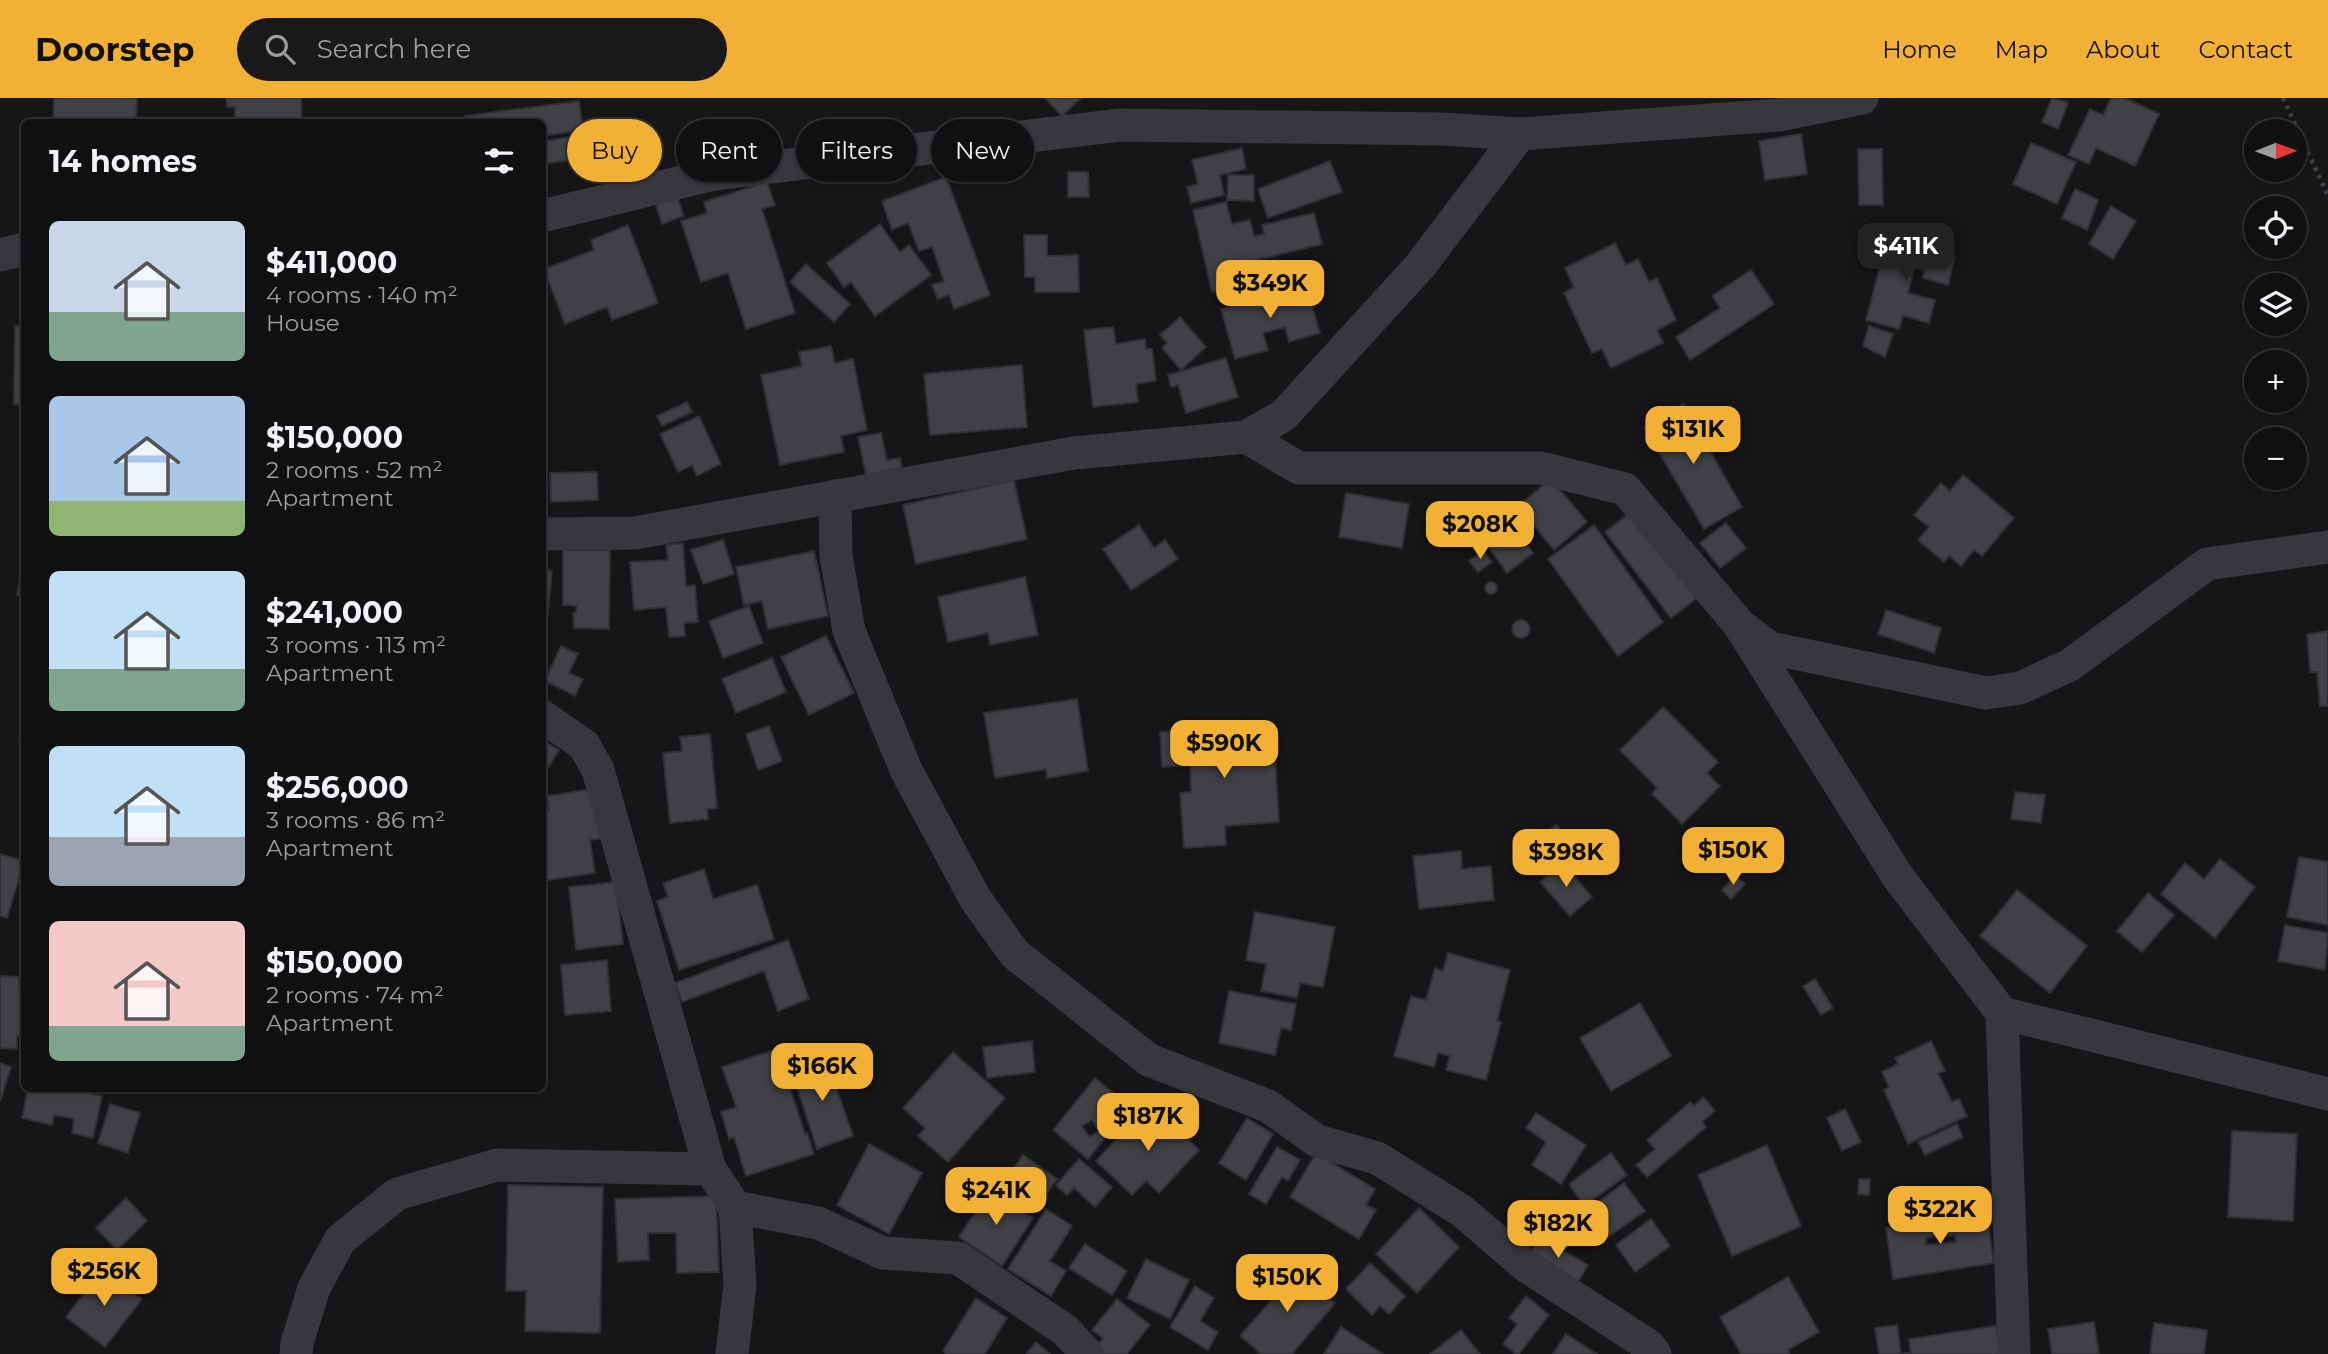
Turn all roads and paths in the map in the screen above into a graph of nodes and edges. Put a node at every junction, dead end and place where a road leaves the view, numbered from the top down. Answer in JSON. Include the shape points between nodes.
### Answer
{"nodes":[{"id":1,"x":1862,"y":98,"type":"edge"},
{"id":2,"x":2283,"y":98,"type":"edge"},
{"id":3,"x":1122,"y":111,"type":"edge"},
{"id":4,"x":1520,"y":134,"type":"junction"},
{"id":5,"x":2328,"y":196,"type":"edge"},
{"id":6,"x":546,"y":215,"type":"edge"},
{"id":7,"x":21,"y":250,"type":"edge"},
{"id":8,"x":0,"y":255,"type":"edge"},
{"id":9,"x":1246,"y":437,"type":"junction"},
{"id":10,"x":835,"y":496,"type":"junction"},
{"id":11,"x":546,"y":534,"type":"edge"},
{"id":12,"x":2328,"y":547,"type":"edge"},
{"id":13,"x":1738,"y":623,"type":"junction"},
{"id":14,"x":546,"y":719,"type":"edge"},
{"id":15,"x":2002,"y":1013,"type":"junction"},
{"id":16,"x":2328,"y":1094,"type":"edge"},
{"id":17,"x":710,"y":1169,"type":"junction"},
{"id":18,"x":735,"y":1206,"type":"junction"},
{"id":19,"x":296,"y":1354,"type":"edge"},
{"id":20,"x":732,"y":1354,"type":"edge"},
{"id":21,"x":1087,"y":1354,"type":"edge"},
{"id":22,"x":1655,"y":1354,"type":"edge"},
{"id":23,"x":2014,"y":1354,"type":"edge"}],
"edges":[{"from":1,"to":4,"type":"street","via":[[1779,115]]},
{"from":2,"to":5,"type":"path"},
{"from":3,"to":4,"type":"street"},
{"from":3,"to":6,"type":"street","via":[[714,174]]},
{"from":4,"to":9,"type":"street","via":[[1420,266],[1284,415]]},
{"from":7,"to":8,"type":"street"},
{"from":9,"to":10,"type":"street","via":[[1074,453]]},
{"from":9,"to":13,"type":"street","via":[[1299,468],[1541,468],[1625,489]]},
{"from":10,"to":11,"type":"street","via":[[635,533]]},
{"from":10,"to":22,"type":"street","via":[[836,556],[849,632],[906,770],[975,900],[1014,954],[1149,1060],[1268,1106],[1317,1141],[1377,1158],[1462,1211],[1526,1266]]},
{"from":12,"to":13,"type":"street","via":[[2207,564],[2070,665],[2020,688],[1986,693],[1770,648]]},
{"from":13,"to":15,"type":"street","via":[[1898,877]]},
{"from":14,"to":17,"type":"street","via":[[584,745],[598,770]]},
{"from":15,"to":16,"type":"street"},
{"from":15,"to":23,"type":"street"},
{"from":17,"to":18,"type":"street"},
{"from":17,"to":19,"type":"street","via":[[497,1164],[397,1194],[340,1240],[314,1287]]},
{"from":18,"to":20,"type":"street","via":[[740,1285]]},
{"from":18,"to":21,"type":"street","via":[[818,1223],[883,1253],[958,1258],[1065,1330]]}]}
